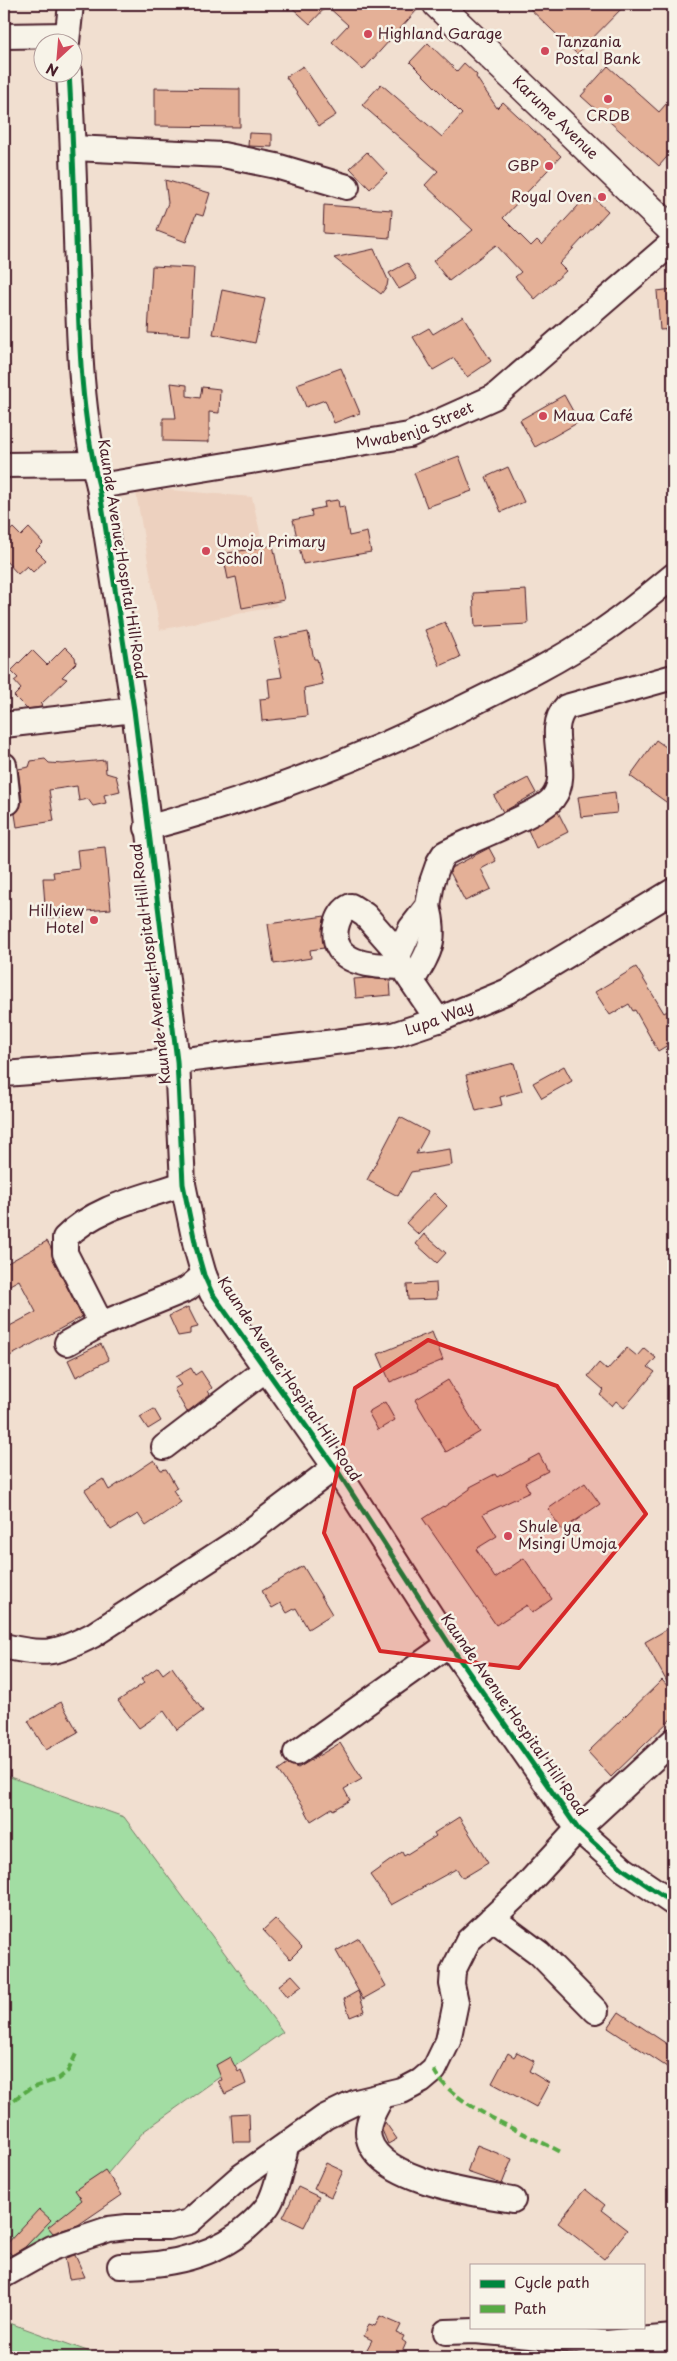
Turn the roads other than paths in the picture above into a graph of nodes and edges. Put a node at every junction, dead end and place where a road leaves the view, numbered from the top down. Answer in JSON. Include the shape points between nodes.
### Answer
{"nodes":[{"id":1,"x":71,"y":4,"type":"edge"},
{"id":2,"x":436,"y":4,"type":"edge"},
{"id":3,"x":68,"y":32,"type":"edge"},
{"id":4,"x":4,"y":36,"type":"edge"},
{"id":5,"x":32,"y":37,"type":"edge"},
{"id":6,"x":70,"y":82,"type":"edge"},
{"id":7,"x":73,"y":148,"type":"junction"},
{"id":8,"x":347,"y":187,"type":"dead end"},
{"id":9,"x":673,"y":231,"type":"edge"},
{"id":10,"x":673,"y":242,"type":"edge"},
{"id":11,"x":4,"y":465,"type":"edge"},
{"id":12,"x":96,"y":475,"type":"junction"},
{"id":13,"x":673,"y":576,"type":"edge"},
{"id":14,"x":673,"y":677,"type":"edge"},
{"id":15,"x":134,"y":710,"type":"junction"},
{"id":16,"x":4,"y":724,"type":"edge"},
{"id":17,"x":4,"y":765,"type":"edge"},
{"id":18,"x":8,"y":802,"type":"dead end"},
{"id":19,"x":147,"y":828,"type":"junction"},
{"id":20,"x":673,"y":892,"type":"edge"},
{"id":21,"x":438,"y":1020,"type":"junction"},
{"id":22,"x":177,"y":1061,"type":"junction"},
{"id":23,"x":4,"y":1074,"type":"edge"},
{"id":24,"x":183,"y":1184,"type":"junction"},
{"id":25,"x":204,"y":1275,"type":"junction"},
{"id":26,"x":102,"y":1324,"type":"junction"},
{"id":27,"x":67,"y":1343,"type":"dead end"},
{"id":28,"x":266,"y":1369,"type":"junction"},
{"id":29,"x":164,"y":1447,"type":"dead end"},
{"id":30,"x":334,"y":1467,"type":"junction"},
{"id":31,"x":449,"y":1644,"type":"junction"},
{"id":32,"x":4,"y":1646,"type":"edge"},
{"id":33,"x":33,"y":1653,"type":"junction"},
{"id":34,"x":4,"y":1662,"type":"edge"},
{"id":35,"x":673,"y":1741,"type":"edge"},
{"id":36,"x":296,"y":1753,"type":"dead end"},
{"id":37,"x":578,"y":1829,"type":"junction"},
{"id":38,"x":673,"y":1903,"type":"edge"},
{"id":39,"x":492,"y":1918,"type":"junction"},
{"id":40,"x":596,"y":2011,"type":"dead end"},
{"id":41,"x":382,"y":2096,"type":"junction"},
{"id":42,"x":286,"y":2146,"type":"junction"},
{"id":43,"x":512,"y":2200,"type":"dead end"},
{"id":44,"x":120,"y":2266,"type":"dead end"},
{"id":45,"x":4,"y":2275,"type":"edge"},
{"id":46,"x":446,"y":2332,"type":"dead end"},
{"id":47,"x":673,"y":2337,"type":"edge"}],
"edges":[{"from":1,"to":3,"type":"street"},
{"from":2,"to":9,"type":"main road","name":"Karume Avenue"},
{"from":4,"to":5,"type":"street"},
{"from":6,"to":7,"type":"street","name":"Kaunde Avenue;Hospital Hill Road"},
{"from":7,"to":8,"type":"street","via":[[223,155],[276,166]]},
{"from":7,"to":12,"type":"street","name":"Kaunde Avenue;Hospital Hill Road","via":[[80,363]]},
{"from":10,"to":12,"type":"street","name":"Mwabenja Street","via":[[494,397],[409,435]]},
{"from":11,"to":12,"type":"street","name":"Mwabenja Street"},
{"from":12,"to":15,"type":"street","name":"Kaunde Avenue;Hospital Hill Road"},
{"from":13,"to":19,"type":"street","via":[[598,634],[547,666],[442,719],[338,765],[230,804]]},
{"from":14,"to":21,"type":"street","via":[[566,707],[558,720],[560,784],[553,799],[444,854],[432,882],[428,906],[411,928],[404,968]]},
{"from":15,"to":16,"type":"street"},
{"from":15,"to":19,"type":"street","name":"Kaunde Avenue;Hospital Hill Road"},
{"from":17,"to":18,"type":"street"},
{"from":19,"to":22,"type":"street","name":"Kaunde Avenue;Hospital Hill Road"},
{"from":20,"to":21,"type":"street","name":"Lupa Way","via":[[508,991]]},
{"from":21,"to":22,"type":"street","name":"Lupa Way","via":[[393,1035]]},
{"from":22,"to":23,"type":"street","name":"Lupa Way"},
{"from":22,"to":24,"type":"street","name":"Kaunde Avenue;Hospital Hill Road"},
{"from":24,"to":25,"type":"street","name":"Kaunde Avenue;Hospital Hill Road"},
{"from":24,"to":26,"type":"street","via":[[111,1208],[78,1225],[65,1238],[65,1253]]},
{"from":25,"to":26,"type":"street","via":[[187,1289]]},
{"from":25,"to":28,"type":"street","name":"Kaunde Avenue;Hospital Hill Road","via":[[212,1293]]},
{"from":26,"to":27,"type":"street"},
{"from":28,"to":29,"type":"street"},
{"from":28,"to":30,"type":"street","name":"Kaunde Avenue;Hospital Hill Road"},
{"from":30,"to":31,"type":"street","name":"Kaunde Avenue;Hospital Hill Road"},
{"from":30,"to":33,"type":"street","via":[[236,1542],[93,1635],[68,1648]]},
{"from":31,"to":36,"type":"street"},
{"from":31,"to":37,"type":"street","name":"Kaunde Avenue;Hospital Hill Road"},
{"from":32,"to":33,"type":"street"},
{"from":33,"to":34,"type":"street"},
{"from":35,"to":37,"type":"street"},
{"from":37,"to":38,"type":"street","name":"Kaunde Avenue;Hospital Hill Road","via":[[623,1869]]},
{"from":37,"to":39,"type":"street"},
{"from":39,"to":40,"type":"street","via":[[540,1953]]},
{"from":39,"to":41,"type":"street","via":[[468,1941],[453,1971],[454,2018],[448,2041],[434,2070],[412,2088]]},
{"from":41,"to":42,"type":"street","via":[[335,2111]]},
{"from":41,"to":43,"type":"street","via":[[368,2132],[369,2140],[384,2161],[425,2182]]},
{"from":42,"to":44,"type":"street","via":[[270,2202],[232,2240],[221,2247],[168,2263]]},
{"from":42,"to":45,"type":"street","via":[[239,2178],[189,2222],[168,2227],[109,2229],[52,2248]]},
{"from":46,"to":47,"type":"street","via":[[475,2331],[606,2343]]}]}
